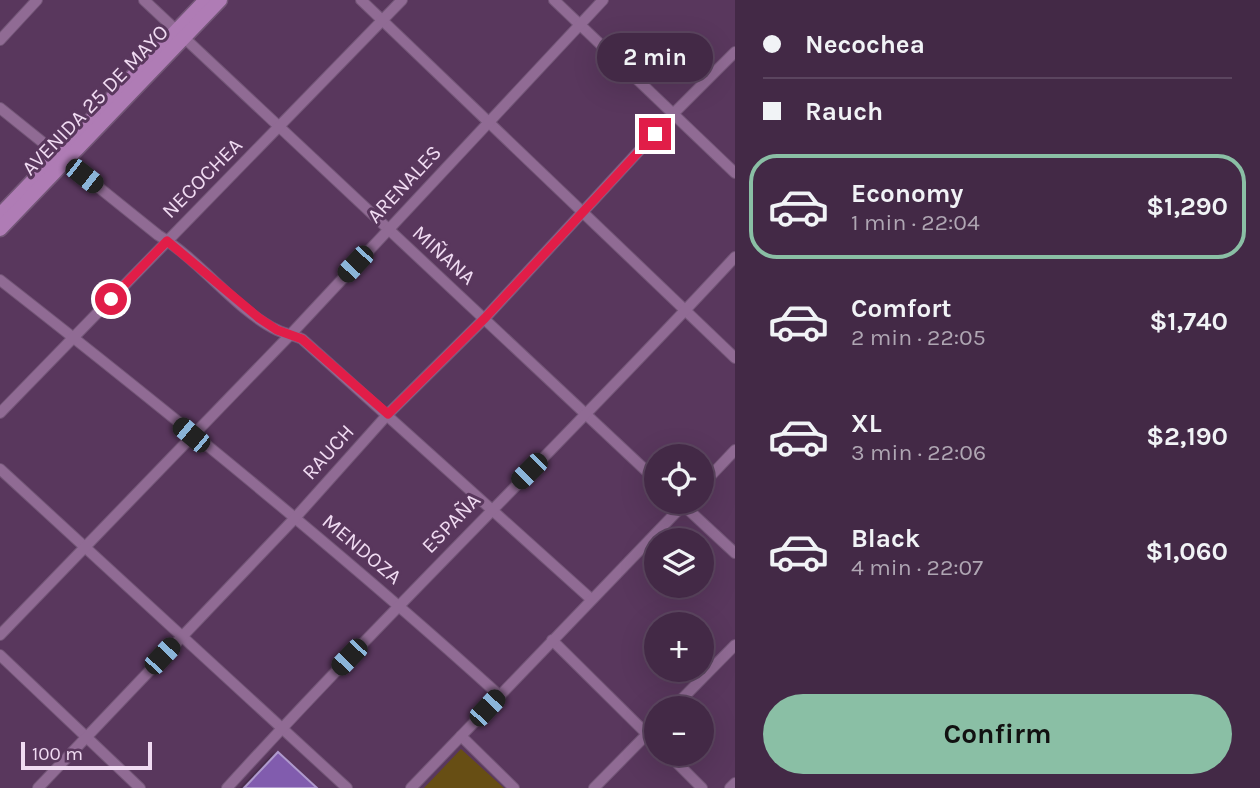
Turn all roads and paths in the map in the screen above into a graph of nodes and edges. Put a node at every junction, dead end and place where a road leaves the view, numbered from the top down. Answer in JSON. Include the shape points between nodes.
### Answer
{"nodes":[{"id":1,"x":37,"y":0,"type":"edge"},
{"id":2,"x":144,"y":0,"type":"edge"},
{"id":3,"x":206,"y":0,"type":"edge"},
{"id":4,"x":220,"y":0,"type":"edge"},
{"id":5,"x":361,"y":0,"type":"edge"},
{"id":6,"x":402,"y":0,"type":"edge"},
{"id":7,"x":554,"y":0,"type":"edge"},
{"id":8,"x":603,"y":0,"type":"edge"},
{"id":9,"x":383,"y":20,"type":"junction"},
{"id":10,"x":579,"y":24,"type":"junction"},
{"id":11,"x":180,"y":35,"type":"junction"},
{"id":12,"x":0,"y":40,"type":"edge"},
{"id":13,"x":735,"y":52,"type":"edge"},
{"id":14,"x":0,"y":108,"type":"edge"},
{"id":15,"x":673,"y":114,"type":"junction"},
{"id":16,"x":487,"y":123,"type":"junction"},
{"id":17,"x":279,"y":128,"type":"junction"},
{"id":18,"x":61,"y":158,"type":"junction"},
{"id":19,"x":735,"y":173,"type":"edge"},
{"id":20,"x":583,"y":213,"type":"junction"},
{"id":21,"x":0,"y":215,"type":"edge"},
{"id":22,"x":0,"y":229,"type":"edge"},
{"id":23,"x":387,"y":230,"type":"junction"},
{"id":24,"x":167,"y":241,"type":"junction"},
{"id":25,"x":735,"y":257,"type":"edge"},
{"id":26,"x":0,"y":280,"type":"edge"},
{"id":27,"x":685,"y":311,"type":"junction"},
{"id":28,"x":485,"y":318,"type":"junction"},
{"id":29,"x":291,"y":334,"type":"junction"},
{"id":30,"x":74,"y":337,"type":"junction"},
{"id":31,"x":735,"y":358,"type":"edge"},
{"id":32,"x":0,"y":413,"type":"edge"},
{"id":33,"x":388,"y":414,"type":"junction"},
{"id":34,"x":586,"y":415,"type":"junction"},
{"id":35,"x":191,"y":435,"type":"junction"},
{"id":36,"x":735,"y":450,"type":"edge"},
{"id":37,"x":0,"y":469,"type":"edge"},
{"id":38,"x":644,"y":469,"type":"edge"},
{"id":39,"x":714,"y":472,"type":"edge"},
{"id":40,"x":491,"y":509,"type":"junction"},
{"id":41,"x":672,"y":514,"type":"edge"},
{"id":42,"x":695,"y":514,"type":"edge"},
{"id":43,"x":295,"y":518,"type":"junction"},
{"id":44,"x":85,"y":548,"type":"junction"},
{"id":45,"x":735,"y":552,"type":"edge"},
{"id":46,"x":591,"y":599,"type":"junction"},
{"id":47,"x":399,"y":604,"type":"junction"},
{"id":48,"x":0,"y":635,"type":"edge"},
{"id":49,"x":181,"y":636,"type":"junction"},
{"id":50,"x":552,"y":640,"type":"junction"},
{"id":51,"x":735,"y":645,"type":"edge"},
{"id":52,"x":0,"y":655,"type":"edge"},
{"id":53,"x":499,"y":695,"type":"junction"},
{"id":54,"x":685,"y":696,"type":"edge"},
{"id":55,"x":282,"y":728,"type":"junction"},
{"id":56,"x":644,"y":730,"type":"edge"},
{"id":57,"x":461,"y":736,"type":"junction"},
{"id":58,"x":87,"y":737,"type":"junction"},
{"id":59,"x":644,"y":738,"type":"edge"},
{"id":60,"x":680,"y":766,"type":"edge"},
{"id":61,"x":735,"y":783,"type":"edge"},
{"id":62,"x":38,"y":788,"type":"edge"},
{"id":63,"x":139,"y":788,"type":"edge"},
{"id":64,"x":227,"y":788,"type":"edge"},
{"id":65,"x":347,"y":788,"type":"edge"},
{"id":66,"x":411,"y":788,"type":"edge"},
{"id":67,"x":514,"y":788,"type":"edge"},
{"id":68,"x":594,"y":788,"type":"edge"},
{"id":69,"x":702,"y":788,"type":"edge"},
{"id":70,"x":730,"y":788,"type":"edge"}],
"edges":[{"from":1,"to":12,"type":"street"},
{"from":2,"to":11,"type":"street","name":"MIÑANA"},
{"from":3,"to":11,"type":"main road","name":"AVENIDA 25 DE MAYO"},
{"from":4,"to":11,"type":"main road","name":"AVENIDA 25 DE MAYO"},
{"from":5,"to":9,"type":"street"},
{"from":6,"to":9,"type":"street","name":"NECOCHEA"},
{"from":7,"to":10,"type":"street"},
{"from":8,"to":10,"type":"street","name":"ARENALES"},
{"from":9,"to":16,"type":"street"},
{"from":9,"to":17,"type":"street","name":"NECOCHEA"},
{"from":10,"to":15,"type":"street"},
{"from":10,"to":16,"type":"street","name":"ARENALES"},
{"from":11,"to":17,"type":"street","name":"MIÑANA"},
{"from":11,"to":18,"type":"main road","name":"AVENIDA 25 DE MAYO"},
{"from":13,"to":15,"type":"street","name":"RAUCH"},
{"from":14,"to":18,"type":"street"},
{"from":15,"to":19,"type":"street"},
{"from":15,"to":20,"type":"street","name":"RAUCH"},
{"from":16,"to":20,"type":"street"},
{"from":16,"to":23,"type":"street","name":"ARENALES"},
{"from":17,"to":23,"type":"street","name":"MIÑANA"},
{"from":17,"to":24,"type":"street","name":"NECOCHEA"},
{"from":18,"to":21,"type":"main road","name":"AVENIDA 25 DE MAYO"},
{"from":18,"to":22,"type":"main road","name":"AVENIDA 25 DE MAYO"},
{"from":18,"to":24,"type":"street"},
{"from":20,"to":27,"type":"street"},
{"from":20,"to":28,"type":"street","name":"RAUCH"},
{"from":23,"to":28,"type":"street","name":"MIÑANA"},
{"from":23,"to":29,"type":"street","name":"ARENALES"},
{"from":24,"to":29,"type":"street","via":[[259,318]]},
{"from":24,"to":30,"type":"street","name":"NECOCHEA"},
{"from":25,"to":27,"type":"street","name":"ESPAÑA"},
{"from":26,"to":30,"type":"street","name":"MENDOZA"},
{"from":27,"to":31,"type":"street"},
{"from":27,"to":34,"type":"street","name":"ESPAÑA"},
{"from":28,"to":33,"type":"street","name":"RAUCH"},
{"from":28,"to":34,"type":"street","name":"MIÑANA"},
{"from":29,"to":33,"type":"street"},
{"from":29,"to":35,"type":"street","name":"ARENALES"},
{"from":30,"to":32,"type":"street","name":"NECOCHEA"},
{"from":30,"to":35,"type":"street","name":"MENDOZA"},
{"from":33,"to":40,"type":"street"},
{"from":33,"to":43,"type":"street","name":"RAUCH"},
{"from":34,"to":38,"type":"street","name":"MIÑANA"},
{"from":34,"to":40,"type":"street","name":"ESPAÑA"},
{"from":35,"to":43,"type":"street","name":"MENDOZA"},
{"from":35,"to":44,"type":"street","name":"ARENALES"},
{"from":36,"to":39,"type":"street"},
{"from":37,"to":44,"type":"street"},
{"from":40,"to":46,"type":"street"},
{"from":40,"to":47,"type":"street","name":"ESPAÑA"},
{"from":41,"to":46,"type":"street"},
{"from":42,"to":45,"type":"street"},
{"from":43,"to":47,"type":"street","name":"MENDOZA"},
{"from":43,"to":49,"type":"street","name":"RAUCH"},
{"from":44,"to":48,"type":"street","name":"ARENALES"},
{"from":44,"to":49,"type":"street"},
{"from":46,"to":50,"type":"street"},
{"from":47,"to":53,"type":"street","name":"MENDOZA"},
{"from":47,"to":55,"type":"street","name":"ESPAÑA"},
{"from":49,"to":55,"type":"street"},
{"from":49,"to":58,"type":"street","name":"RAUCH"},
{"from":50,"to":53,"type":"street"},
{"from":50,"to":56,"type":"street"},
{"from":51,"to":54,"type":"street"},
{"from":52,"to":58,"type":"street"},
{"from":53,"to":57,"type":"street"},
{"from":55,"to":64,"type":"street","name":"ESPAÑA"},
{"from":55,"to":65,"type":"street"},
{"from":57,"to":66,"type":"street"},
{"from":57,"to":67,"type":"street"},
{"from":58,"to":62,"type":"street","name":"RAUCH"},
{"from":58,"to":63,"type":"street"},
{"from":59,"to":68,"type":"street"},
{"from":60,"to":69,"type":"street"},
{"from":61,"to":70,"type":"street"}]}
